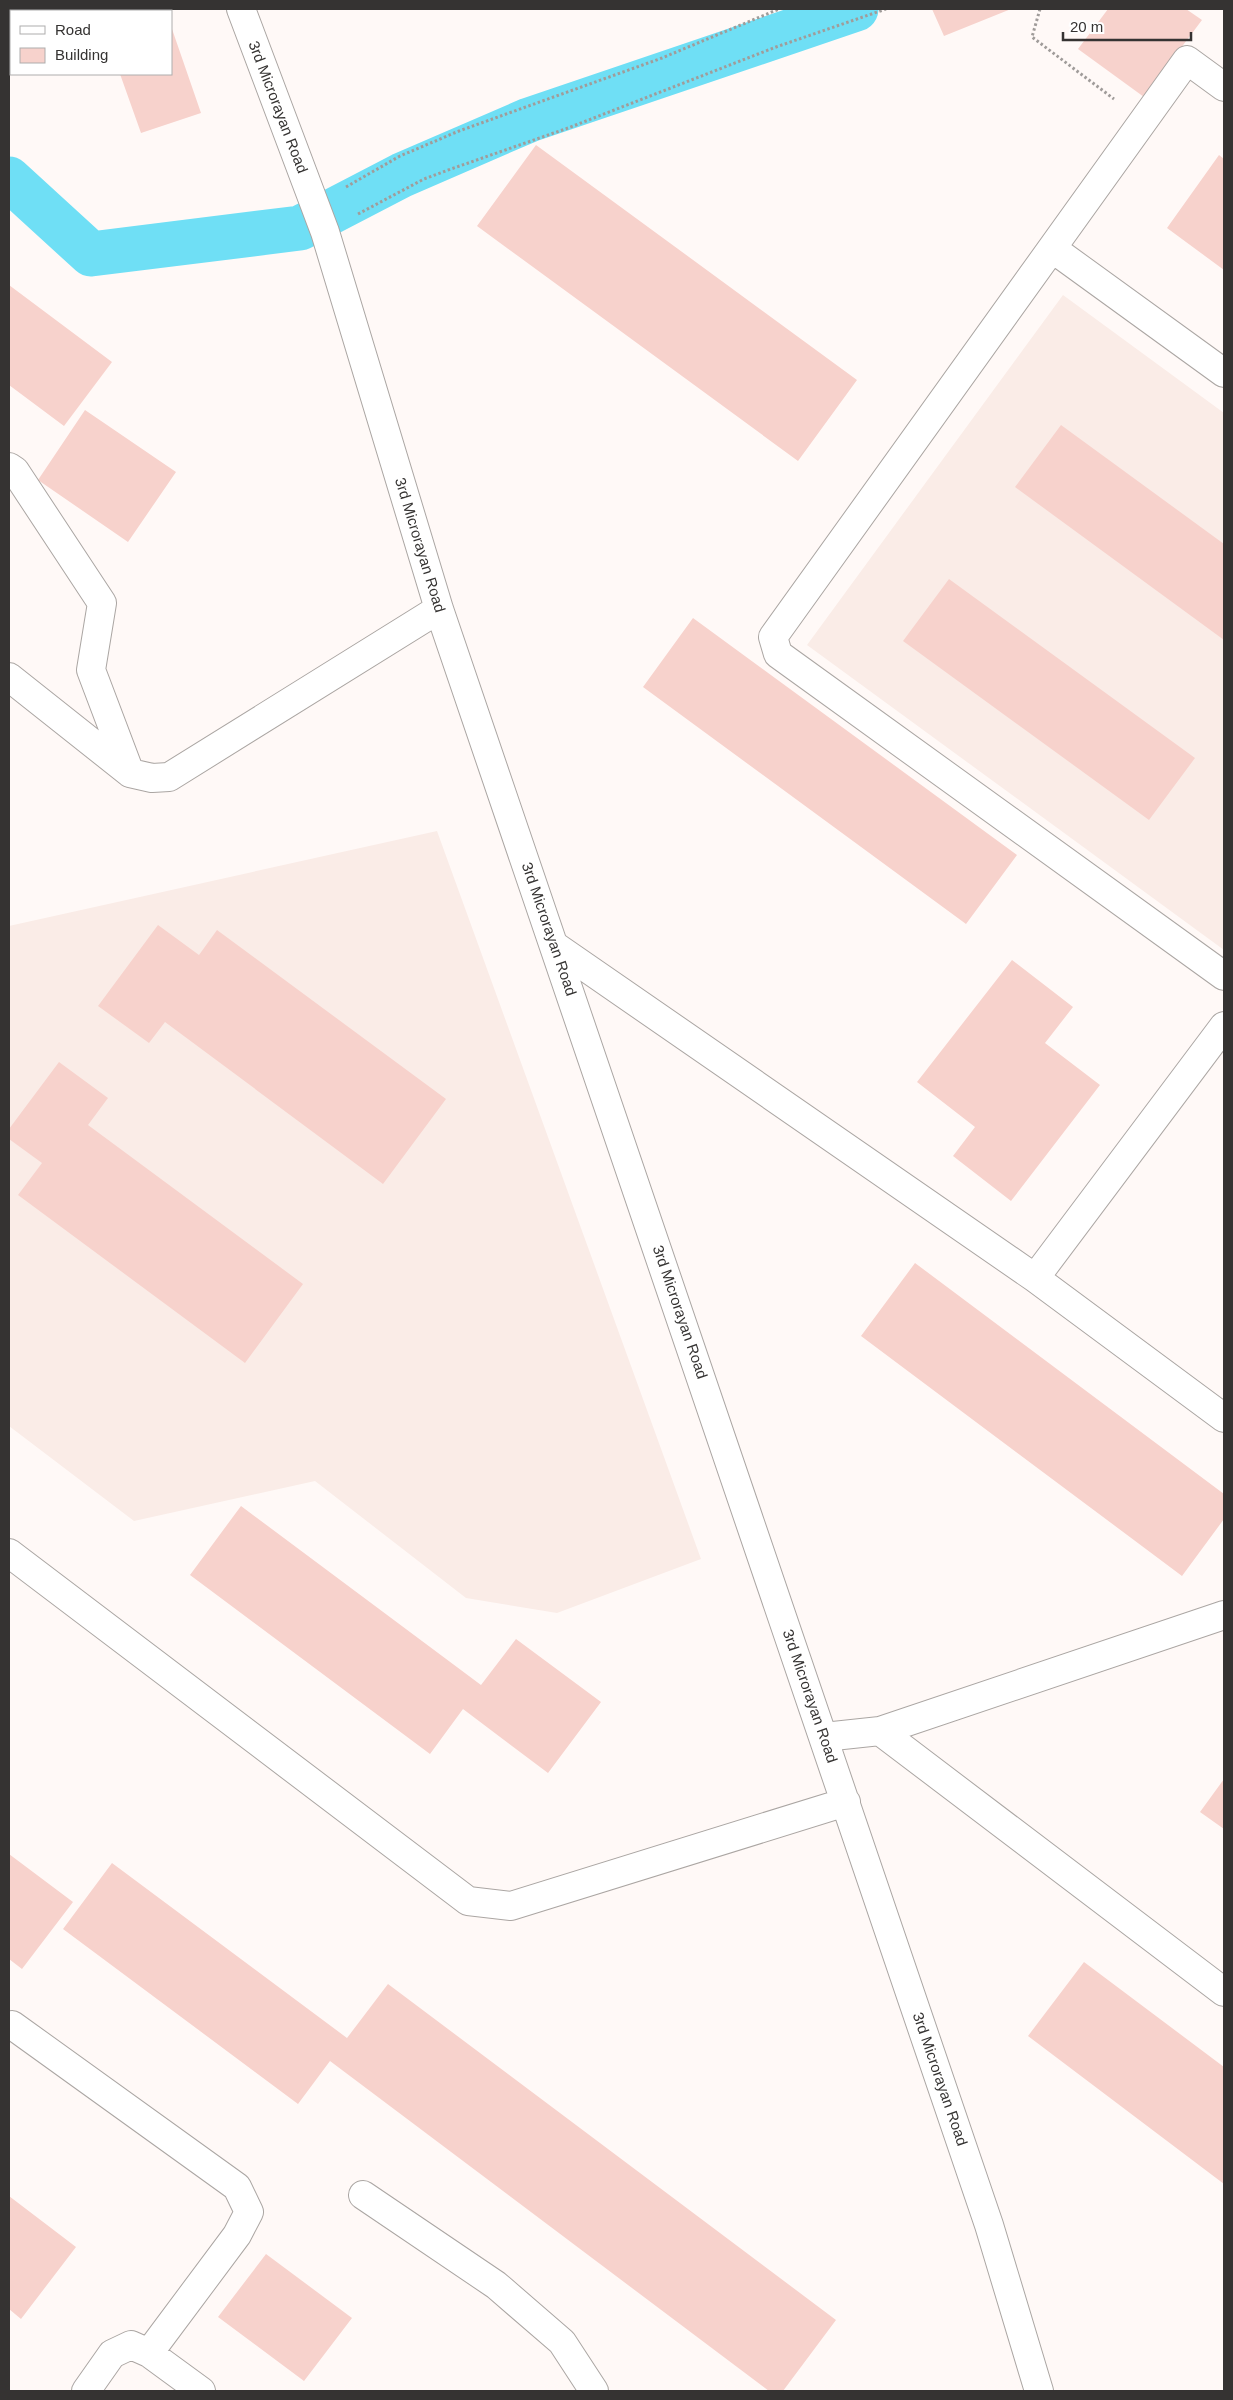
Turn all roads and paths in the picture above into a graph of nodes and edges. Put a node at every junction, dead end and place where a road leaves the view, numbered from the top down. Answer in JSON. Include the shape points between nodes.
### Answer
{"nodes":[{"id":1,"x":241,"y":9,"type":"edge"},
{"id":2,"x":780,"y":9,"type":"edge"},
{"id":3,"x":886,"y":9,"type":"edge"},
{"id":4,"x":1040,"y":9,"type":"edge"},
{"id":5,"x":1224,"y":87,"type":"edge"},
{"id":6,"x":1144,"y":121,"type":"junction"},
{"id":7,"x":315,"y":205,"type":"junction"},
{"id":8,"x":325,"y":232,"type":"junction"},
{"id":9,"x":1053,"y":249,"type":"junction"},
{"id":10,"x":1224,"y":373,"type":"edge"},
{"id":11,"x":9,"y":467,"type":"edge"},
{"id":12,"x":439,"y":609,"type":"junction"},
{"id":13,"x":9,"y":677,"type":"edge"},
{"id":14,"x":130,"y":773,"type":"junction"},
{"id":15,"x":555,"y":946,"type":"junction"},
{"id":16,"x":1224,"y":976,"type":"edge"},
{"id":17,"x":1224,"y":1026,"type":"edge"},
{"id":18,"x":1035,"y":1278,"type":"junction"},
{"id":19,"x":1224,"y":1418,"type":"edge"},
{"id":20,"x":9,"y":1553,"type":"edge"},
{"id":21,"x":1224,"y":1615,"type":"edge"},
{"id":22,"x":880,"y":1731,"type":"junction"},
{"id":23,"x":824,"y":1737,"type":"junction"},
{"id":24,"x":846,"y":1802,"type":"junction"},
{"id":25,"x":1224,"y":1992,"type":"edge"},
{"id":26,"x":12,"y":2025,"type":"dead end"},
{"id":27,"x":363,"y":2195,"type":"dead end"},
{"id":28,"x":149,"y":2353,"type":"junction"},
{"id":29,"x":86,"y":2391,"type":"edge"},
{"id":30,"x":201,"y":2391,"type":"edge"},
{"id":31,"x":594,"y":2391,"type":"edge"},
{"id":32,"x":1039,"y":2391,"type":"edge"}],
"edges":[{"from":1,"to":7,"type":"street","name":"3rd Microrayan Road"},
{"from":2,"to":7,"type":"path","via":[[662,58],[459,130],[400,156]]},
{"from":3,"to":8,"type":"path","via":[[424,179]]},
{"from":4,"to":6,"type":"path","via":[[1032,37]]},
{"from":5,"to":6,"type":"street","via":[[1187,60]]},
{"from":6,"to":9,"type":"street"},
{"from":7,"to":8,"type":"street","name":"3rd Microrayan Road"},
{"from":8,"to":12,"type":"street","name":"3rd Microrayan Road"},
{"from":9,"to":10,"type":"street"},
{"from":9,"to":16,"type":"street","via":[[773,637],[778,654]]},
{"from":11,"to":14,"type":"street","via":[[15,471],[102,603],[91,670]]},
{"from":12,"to":14,"type":"street","via":[[169,776],[152,778]]},
{"from":12,"to":15,"type":"street","name":"3rd Microrayan Road"},
{"from":13,"to":14,"type":"street"},
{"from":15,"to":18,"type":"street"},
{"from":15,"to":23,"type":"street","name":"3rd Microrayan Road"},
{"from":17,"to":18,"type":"street"},
{"from":18,"to":19,"type":"street"},
{"from":20,"to":24,"type":"street","via":[[468,1901],[512,1906]]},
{"from":21,"to":22,"type":"street"},
{"from":22,"to":23,"type":"street"},
{"from":22,"to":25,"type":"street"},
{"from":23,"to":24,"type":"street","name":"3rd Microrayan Road"},
{"from":24,"to":32,"type":"street","name":"3rd Microrayan Road","via":[[989,2225]]},
{"from":26,"to":28,"type":"street","via":[[236,2187],[249,2212],[237,2235]]},
{"from":27,"to":31,"type":"street","via":[[496,2285],[562,2342]]},
{"from":28,"to":29,"type":"street","via":[[131,2345],[112,2354]]},
{"from":28,"to":30,"type":"street"}]}
